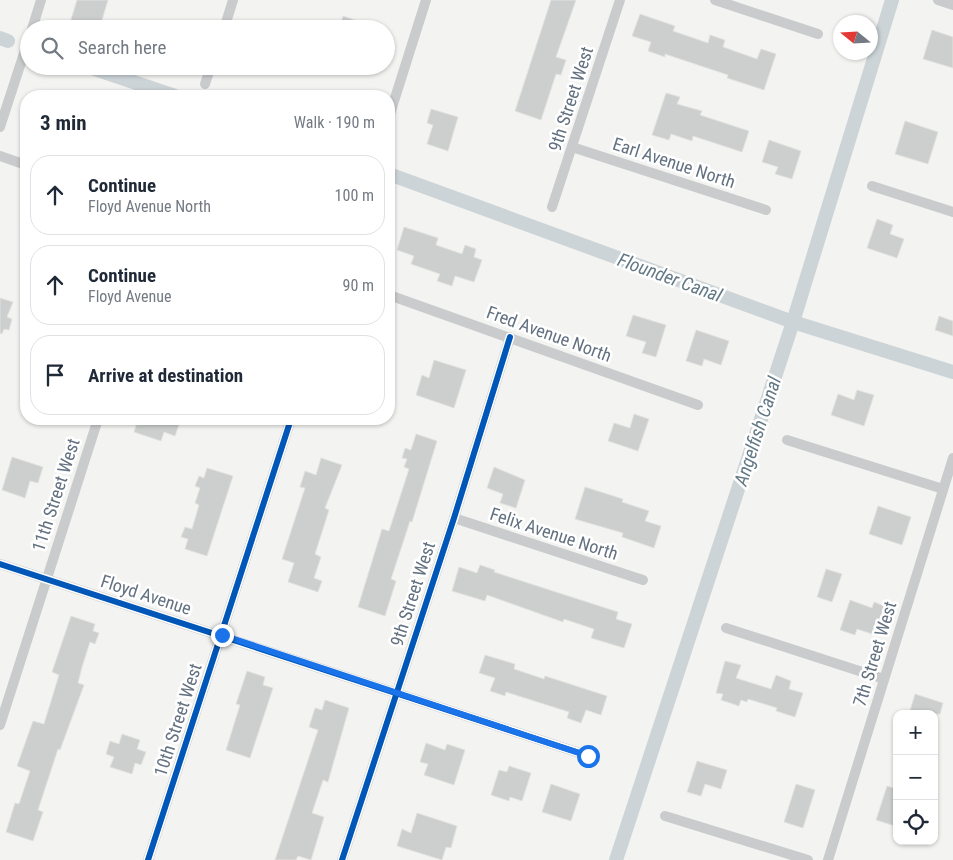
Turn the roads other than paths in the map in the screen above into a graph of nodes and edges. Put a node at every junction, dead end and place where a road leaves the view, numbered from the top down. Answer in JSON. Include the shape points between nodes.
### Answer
{"nodes":[{"id":1,"x":41,"y":0,"type":"edge"},
{"id":2,"x":233,"y":0,"type":"edge"},
{"id":3,"x":426,"y":0,"type":"edge"},
{"id":4,"x":620,"y":0,"type":"edge"},
{"id":5,"x":715,"y":0,"type":"edge"},
{"id":6,"x":938,"y":0,"type":"edge"},
{"id":7,"x":953,"y":5,"type":"edge"},
{"id":8,"x":35,"y":20,"type":"edge"},
{"id":9,"x":227,"y":20,"type":"edge"},
{"id":10,"x":818,"y":34,"type":"dead end"},
{"id":11,"x":20,"y":66,"type":"edge"},
{"id":12,"x":208,"y":75,"type":"edge"},
{"id":13,"x":205,"y":84,"type":"dead end"},
{"id":14,"x":395,"y":97,"type":"edge"},
{"id":15,"x":0,"y":128,"type":"edge"},
{"id":16,"x":572,"y":147,"type":"junction"},
{"id":17,"x":0,"y":156,"type":"edge"},
{"id":18,"x":20,"y":163,"type":"edge"},
{"id":19,"x":872,"y":186,"type":"dead end"},
{"id":20,"x":552,"y":207,"type":"dead end"},
{"id":21,"x":766,"y":210,"type":"dead end"},
{"id":22,"x":953,"y":212,"type":"edge"},
{"id":23,"x":395,"y":297,"type":"edge"},
{"id":24,"x":510,"y":337,"type":"junction"},
{"id":25,"x":698,"y":406,"type":"dead end"},
{"id":26,"x":96,"y":425,"type":"edge"},
{"id":27,"x":289,"y":425,"type":"edge"},
{"id":28,"x":787,"y":440,"type":"dead end"},
{"id":29,"x":953,"y":458,"type":"edge"},
{"id":30,"x":943,"y":489,"type":"junction"},
{"id":31,"x":454,"y":518,"type":"junction"},
{"id":32,"x":0,"y":564,"type":"edge"},
{"id":33,"x":46,"y":580,"type":"junction"},
{"id":34,"x":643,"y":580,"type":"dead end"},
{"id":35,"x":726,"y":628,"type":"dead end"},
{"id":36,"x":222,"y":635,"type":"junction"},
{"id":37,"x":884,"y":679,"type":"junction"},
{"id":38,"x":396,"y":694,"type":"junction"},
{"id":39,"x":0,"y":725,"type":"edge"},
{"id":40,"x":588,"y":756,"type":"dead end"},
{"id":41,"x":666,"y":816,"type":"dead end"},
{"id":42,"x":148,"y":860,"type":"edge"},
{"id":43,"x":342,"y":860,"type":"edge"},
{"id":44,"x":808,"y":860,"type":"edge"},
{"id":45,"x":828,"y":860,"type":"edge"}],
"edges":[{"from":1,"to":8,"type":"street"},
{"from":2,"to":9,"type":"street"},
{"from":3,"to":14,"type":"street"},
{"from":4,"to":16,"type":"street","name":"9th Street West"},
{"from":5,"to":10,"type":"street"},
{"from":6,"to":7,"type":"street"},
{"from":11,"to":15,"type":"street"},
{"from":12,"to":13,"type":"street"},
{"from":16,"to":20,"type":"street","name":"9th Street West"},
{"from":16,"to":21,"type":"street","name":"Earl Avenue North"},
{"from":17,"to":18,"type":"street"},
{"from":19,"to":22,"type":"street"},
{"from":23,"to":24,"type":"street","name":"Fred Avenue North"},
{"from":24,"to":25,"type":"street","name":"Fred Avenue North"},
{"from":24,"to":31,"type":"street","name":"9th Street West"},
{"from":26,"to":33,"type":"street","name":"11th Street West"},
{"from":27,"to":36,"type":"street","name":"10th Street West"},
{"from":28,"to":30,"type":"street"},
{"from":29,"to":30,"type":"street","name":"7th Street West"},
{"from":30,"to":37,"type":"street","name":"7th Street West"},
{"from":31,"to":34,"type":"street","name":"Felix Avenue North"},
{"from":31,"to":38,"type":"street","name":"9th Street West"},
{"from":32,"to":33,"type":"street","name":"Floyd Avenue"},
{"from":33,"to":36,"type":"street","name":"Floyd Avenue"},
{"from":33,"to":39,"type":"street","name":"11th Street West"},
{"from":35,"to":37,"type":"street"},
{"from":36,"to":38,"type":"street","name":"Floyd Avenue"},
{"from":36,"to":42,"type":"street","name":"10th Street West"},
{"from":37,"to":45,"type":"street","name":"7th Street West"},
{"from":38,"to":40,"type":"street","name":"Floyd Avenue"},
{"from":38,"to":43,"type":"street","name":"9th Street West"},
{"from":41,"to":44,"type":"street"}]}
